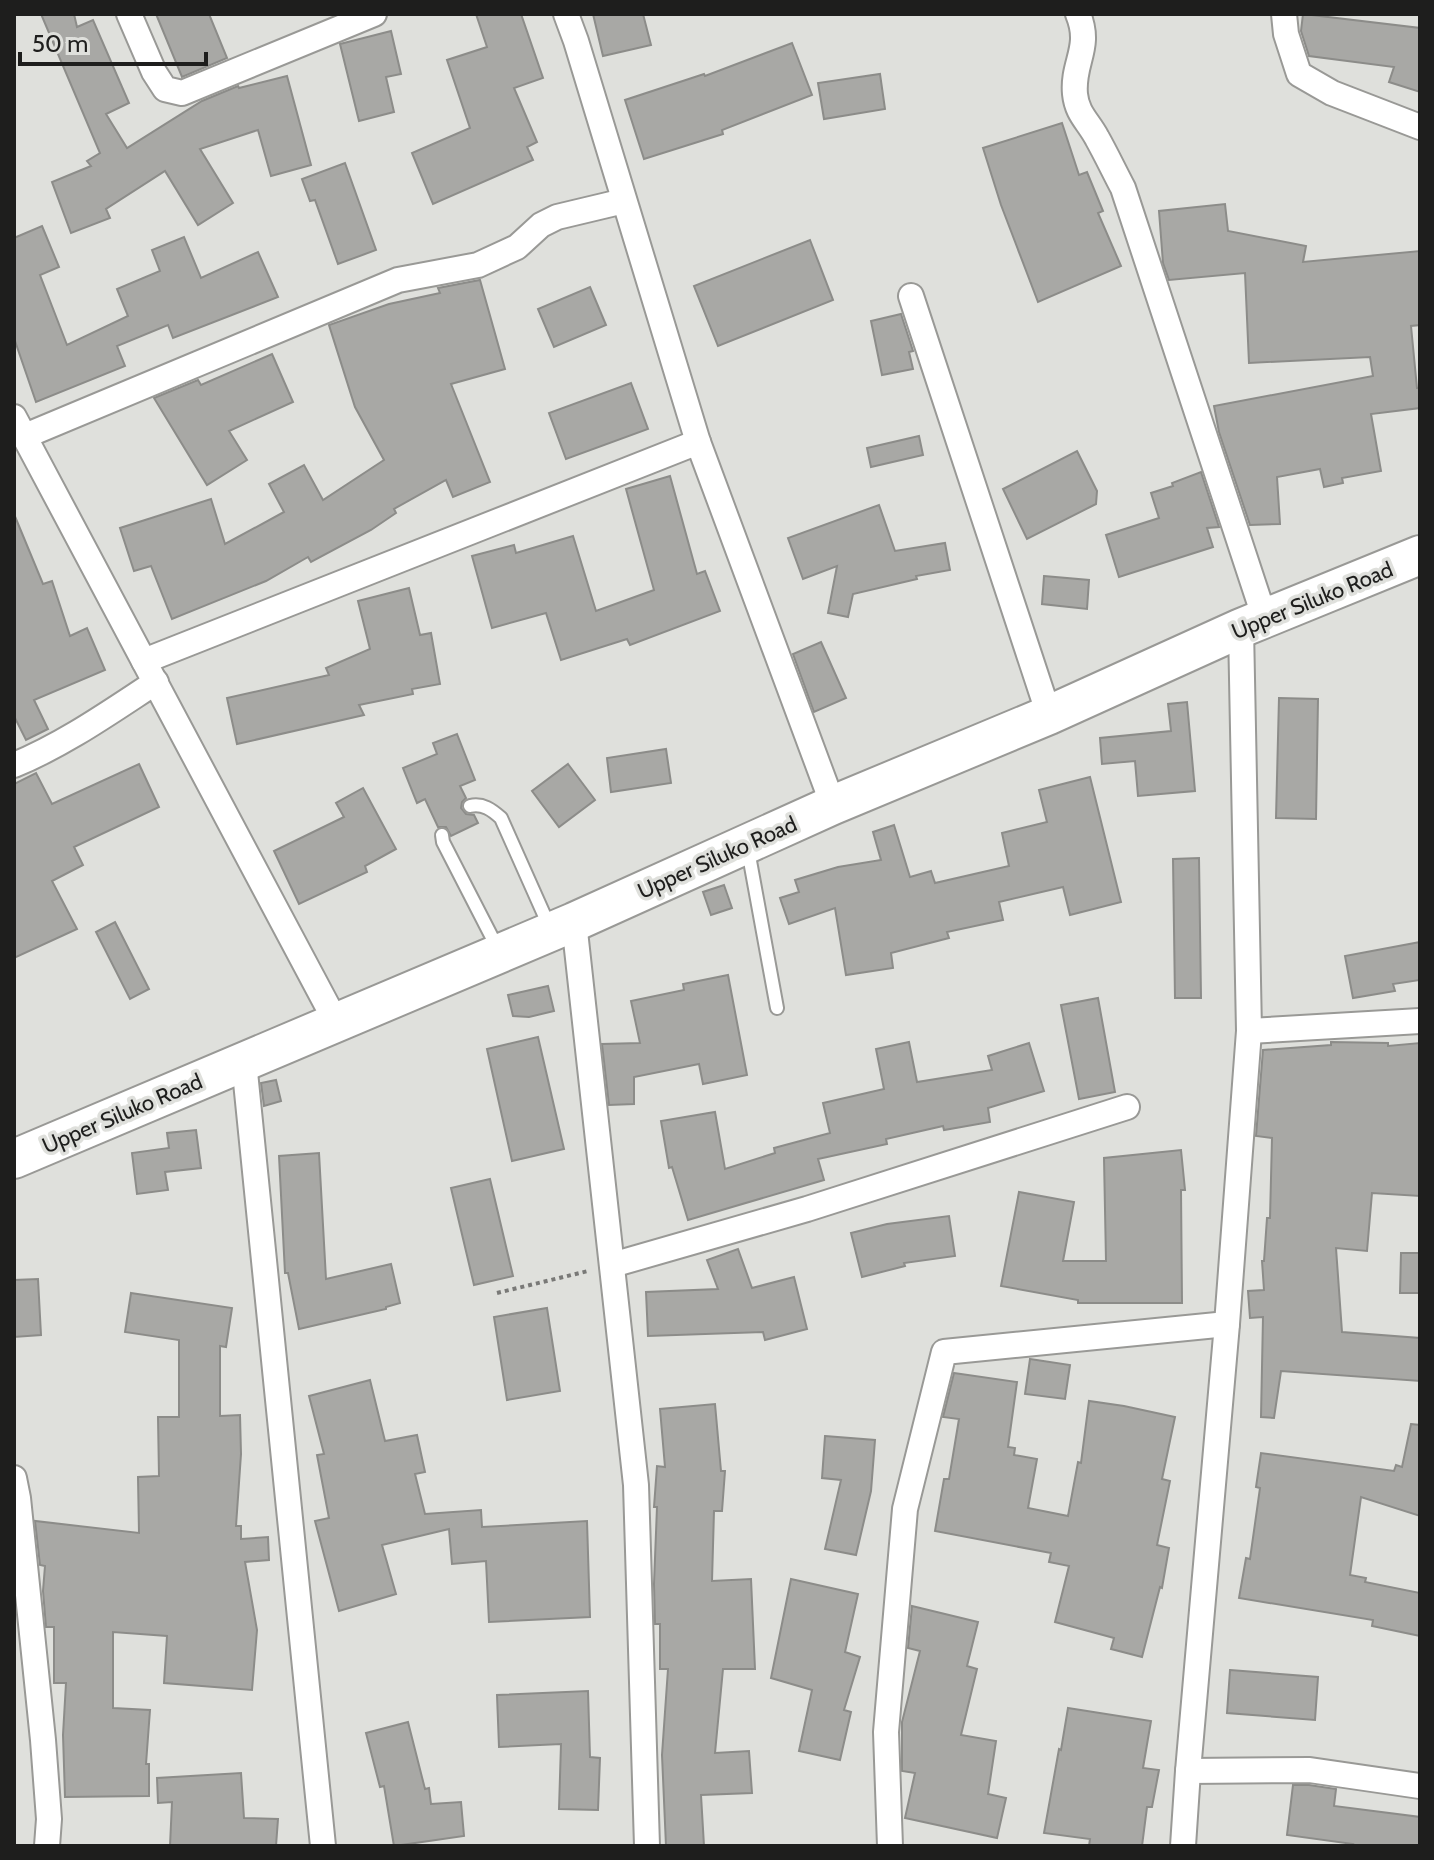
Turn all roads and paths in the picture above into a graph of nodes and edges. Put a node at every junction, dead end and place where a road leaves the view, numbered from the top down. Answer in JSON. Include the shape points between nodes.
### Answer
{"nodes":[{"id":1,"x":129,"y":14,"type":"edge"},
{"id":2,"x":374,"y":14,"type":"edge"},
{"id":3,"x":566,"y":14,"type":"edge"},
{"id":4,"x":1078,"y":14,"type":"edge"},
{"id":5,"x":1284,"y":14,"type":"edge"},
{"id":6,"x":1420,"y":127,"type":"edge"},
{"id":7,"x":624,"y":201,"type":"junction"},
{"id":8,"x":911,"y":296,"type":"dead end"},
{"id":9,"x":20,"y":427,"type":"edge"},
{"id":10,"x":698,"y":442,"type":"junction"},
{"id":11,"x":1420,"y":555,"type":"edge"},
{"id":12,"x":1253,"y":624,"type":"junction"},
{"id":13,"x":150,"y":671,"type":"junction"},
{"id":14,"x":1049,"y":715,"type":"junction"},
{"id":15,"x":14,"y":765,"type":"edge"},
{"id":16,"x":833,"y":805,"type":"junction"},
{"id":17,"x":470,"y":806,"type":"dead end"},
{"id":18,"x":442,"y":835,"type":"dead end"},
{"id":19,"x":747,"y":843,"type":"junction"},
{"id":20,"x":562,"y":926,"type":"junction"},
{"id":21,"x":500,"y":953,"type":"junction"},
{"id":22,"x":777,"y":1008,"type":"dead end"},
{"id":23,"x":1420,"y":1021,"type":"edge"},
{"id":24,"x":336,"y":1022,"type":"junction"},
{"id":25,"x":1249,"y":1031,"type":"junction"},
{"id":26,"x":244,"y":1062,"type":"junction"},
{"id":27,"x":1127,"y":1107,"type":"dead end"},
{"id":28,"x":14,"y":1159,"type":"edge"},
{"id":29,"x":612,"y":1265,"type":"junction"},
{"id":30,"x":497,"y":1293,"type":"dead end"},
{"id":31,"x":1227,"y":1324,"type":"junction"},
{"id":32,"x":14,"y":1478,"type":"edge"},
{"id":33,"x":19,"y":1554,"type":"edge"},
{"id":34,"x":1188,"y":1771,"type":"junction"},
{"id":35,"x":1420,"y":1786,"type":"edge"},
{"id":36,"x":47,"y":1846,"type":"edge"},
{"id":37,"x":323,"y":1846,"type":"edge"},
{"id":38,"x":647,"y":1846,"type":"edge"},
{"id":39,"x":890,"y":1846,"type":"edge"},
{"id":40,"x":1183,"y":1846,"type":"edge"}],
"edges":[{"from":1,"to":2,"type":"street","via":[[165,89],[182,93]]},
{"from":3,"to":7,"type":"street"},
{"from":4,"to":12,"type":"street","via":[[1084,43],[1075,73],[1080,115],[1123,188]]},
{"from":5,"to":6,"type":"street","via":[[1299,74],[1332,93]]},
{"from":7,"to":9,"type":"street","via":[[557,217],[517,247],[478,265],[398,280]]},
{"from":7,"to":10,"type":"street"},
{"from":8,"to":14,"type":"street"},
{"from":9,"to":13,"type":"street"},
{"from":10,"to":13,"type":"street"},
{"from":10,"to":16,"type":"street"},
{"from":11,"to":12,"type":"main road","name":"Upper Siluko Road"},
{"from":12,"to":14,"type":"main road","name":"Upper Siluko Road"},
{"from":12,"to":25,"type":"street"},
{"from":13,"to":15,"type":"street","via":[[61,743]]},
{"from":13,"to":24,"type":"street"},
{"from":14,"to":16,"type":"main road","name":"Upper Siluko Road"},
{"from":16,"to":19,"type":"main road","name":"Upper Siluko Road"},
{"from":17,"to":20,"type":"lane","via":[[490,808],[501,818]]},
{"from":18,"to":21,"type":"lane"},
{"from":19,"to":20,"type":"main road","name":"Upper Siluko Road"},
{"from":19,"to":22,"type":"lane"},
{"from":20,"to":21,"type":"main road","name":"Upper Siluko Road"},
{"from":20,"to":29,"type":"street"},
{"from":21,"to":24,"type":"main road","name":"Upper Siluko Road"},
{"from":23,"to":25,"type":"street"},
{"from":24,"to":26,"type":"main road","name":"Upper Siluko Road"},
{"from":25,"to":31,"type":"street"},
{"from":26,"to":28,"type":"main road","name":"Upper Siluko Road"},
{"from":26,"to":37,"type":"street"},
{"from":27,"to":29,"type":"street"},
{"from":29,"to":30,"type":"path"},
{"from":29,"to":38,"type":"street","via":[[636,1485]]},
{"from":31,"to":34,"type":"street"},
{"from":31,"to":39,"type":"street","via":[[944,1352],[905,1509],[886,1732]]},
{"from":32,"to":33,"type":"street"},
{"from":33,"to":36,"type":"street","via":[[43,1740]]},
{"from":34,"to":35,"type":"street","via":[[1310,1770]]},
{"from":34,"to":40,"type":"street"}]}
